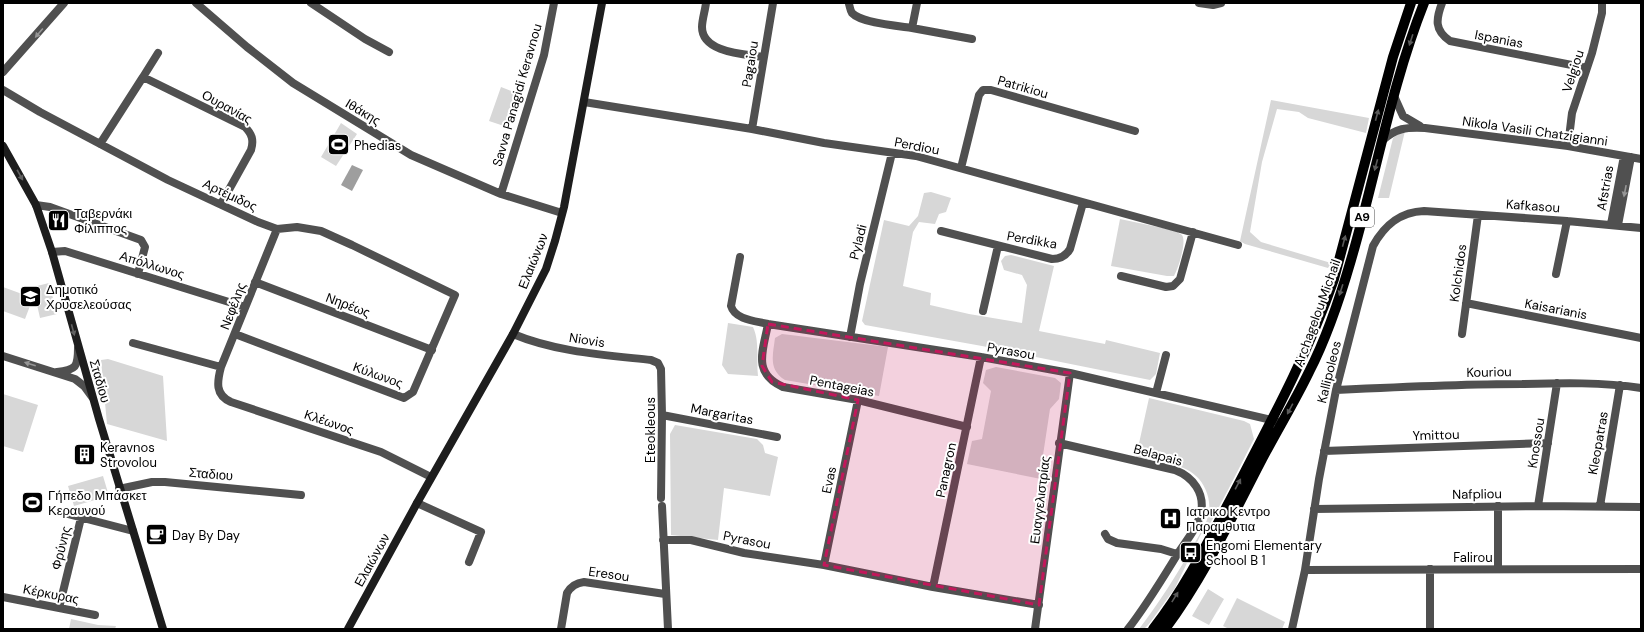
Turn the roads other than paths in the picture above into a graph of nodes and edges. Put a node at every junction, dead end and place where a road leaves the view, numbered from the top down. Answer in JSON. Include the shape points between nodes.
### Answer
{"nodes":[{"id":1,"x":64,"y":3,"type":"edge"},
{"id":2,"x":196,"y":3,"type":"edge"},
{"id":3,"x":310,"y":3,"type":"edge"},
{"id":4,"x":554,"y":3,"type":"edge"},
{"id":5,"x":602,"y":3,"type":"edge"},
{"id":6,"x":706,"y":3,"type":"edge"},
{"id":7,"x":773,"y":3,"type":"edge"},
{"id":8,"x":917,"y":3,"type":"edge"},
{"id":9,"x":1199,"y":3,"type":"edge"},
{"id":10,"x":1411,"y":3,"type":"edge"},
{"id":11,"x":1424,"y":3,"type":"edge"},
{"id":12,"x":1442,"y":3,"type":"edge"},
{"id":13,"x":1602,"y":3,"type":"edge"},
{"id":14,"x":850,"y":4,"type":"dead end"},
{"id":15,"x":1220,"y":4,"type":"edge"},
{"id":16,"x":912,"y":28,"type":"junction"},
{"id":17,"x":972,"y":39,"type":"dead end"},
{"id":18,"x":389,"y":52,"type":"dead end"},
{"id":19,"x":158,"y":53,"type":"dead end"},
{"id":20,"x":763,"y":57,"type":"junction"},
{"id":21,"x":1587,"y":68,"type":"junction"},
{"id":22,"x":3,"y":72,"type":"edge"},
{"id":23,"x":143,"y":77,"type":"junction"},
{"id":24,"x":3,"y":90,"type":"edge"},
{"id":25,"x":1394,"y":96,"type":"junction"},
{"id":26,"x":584,"y":102,"type":"junction"},
{"id":27,"x":1424,"y":128,"type":"junction"},
{"id":28,"x":752,"y":129,"type":"junction"},
{"id":29,"x":1135,"y":131,"type":"dead end"},
{"id":30,"x":1382,"y":141,"type":"junction"},
{"id":31,"x":100,"y":144,"type":"junction"},
{"id":32,"x":3,"y":146,"type":"edge"},
{"id":33,"x":1568,"y":146,"type":"junction"},
{"id":34,"x":892,"y":153,"type":"junction"},
{"id":35,"x":1627,"y":157,"type":"junction"},
{"id":36,"x":1641,"y":159,"type":"edge"},
{"id":37,"x":961,"y":168,"type":"junction"},
{"id":38,"x":501,"y":194,"type":"junction"},
{"id":39,"x":1083,"y":203,"type":"junction"},
{"id":40,"x":220,"y":204,"type":"junction"},
{"id":41,"x":36,"y":205,"type":"junction"},
{"id":42,"x":1424,"y":211,"type":"joint"},
{"id":43,"x":562,"y":213,"type":"junction"},
{"id":44,"x":1478,"y":214,"type":"junction"},
{"id":45,"x":1568,"y":221,"type":"junction"},
{"id":46,"x":1615,"y":225,"type":"junction"},
{"id":47,"x":1641,"y":228,"type":"edge"},
{"id":48,"x":277,"y":229,"type":"junction"},
{"id":49,"x":941,"y":231,"type":"dead end"},
{"id":50,"x":1193,"y":232,"type":"junction"},
{"id":51,"x":1238,"y":244,"type":"dead end"},
{"id":52,"x":998,"y":246,"type":"junction"},
{"id":53,"x":52,"y":252,"type":"junction"},
{"id":54,"x":740,"y":257,"type":"dead end"},
{"id":55,"x":138,"y":274,"type":"junction"},
{"id":56,"x":1556,"y":274,"type":"dead end"},
{"id":57,"x":1122,"y":276,"type":"dead end"},
{"id":58,"x":255,"y":282,"type":"junction"},
{"id":59,"x":455,"y":295,"type":"joint"},
{"id":60,"x":1466,"y":303,"type":"junction"},
{"id":61,"x":245,"y":306,"type":"junction"},
{"id":62,"x":983,"y":311,"type":"dead end"},
{"id":63,"x":768,"y":324,"type":"junction"},
{"id":64,"x":235,"y":334,"type":"junction"},
{"id":65,"x":513,"y":334,"type":"junction"},
{"id":66,"x":1462,"y":334,"type":"dead end"},
{"id":67,"x":850,"y":337,"type":"junction"},
{"id":68,"x":1641,"y":338,"type":"edge"},
{"id":69,"x":133,"y":343,"type":"dead end"},
{"id":70,"x":78,"y":348,"type":"junction"},
{"id":71,"x":432,"y":350,"type":"junction"},
{"id":72,"x":1166,"y":355,"type":"dead end"},
{"id":73,"x":3,"y":356,"type":"edge"},
{"id":74,"x":981,"y":357,"type":"junction"},
{"id":75,"x":658,"y":362,"type":"joint"},
{"id":76,"x":221,"y":367,"type":"junction"},
{"id":77,"x":57,"y":372,"type":"junction"},
{"id":78,"x":1070,"y":373,"type":"junction"},
{"id":79,"x":1557,"y":383,"type":"junction"},
{"id":80,"x":1620,"y":385,"type":"junction"},
{"id":81,"x":1641,"y":388,"type":"edge"},
{"id":82,"x":1336,"y":390,"type":"junction"},
{"id":83,"x":219,"y":392,"type":"joint"},
{"id":84,"x":1156,"y":393,"type":"junction"},
{"id":85,"x":93,"y":400,"type":"junction"},
{"id":86,"x":858,"y":400,"type":"junction"},
{"id":87,"x":662,"y":415,"type":"junction"},
{"id":88,"x":1271,"y":419,"type":"junction"},
{"id":89,"x":1282,"y":424,"type":"junction"},
{"id":90,"x":967,"y":427,"type":"junction"},
{"id":91,"x":777,"y":437,"type":"dead end"},
{"id":92,"x":1060,"y":443,"type":"junction"},
{"id":93,"x":1548,"y":443,"type":"junction"},
{"id":94,"x":1324,"y":451,"type":"junction"},
{"id":95,"x":431,"y":477,"type":"junction"},
{"id":96,"x":119,"y":489,"type":"junction"},
{"id":97,"x":301,"y":495,"type":"dead end"},
{"id":98,"x":417,"y":503,"type":"junction"},
{"id":99,"x":1498,"y":506,"type":"junction"},
{"id":100,"x":1538,"y":506,"type":"junction"},
{"id":101,"x":1600,"y":506,"type":"junction"},
{"id":102,"x":1641,"y":507,"type":"edge"},
{"id":103,"x":1314,"y":510,"type":"junction"},
{"id":104,"x":60,"y":512,"type":"dead end"},
{"id":105,"x":81,"y":518,"type":"junction"},
{"id":106,"x":134,"y":531,"type":"junction"},
{"id":107,"x":1105,"y":534,"type":"dead end"},
{"id":108,"x":663,"y":540,"type":"junction"},
{"id":109,"x":1178,"y":554,"type":"junction"},
{"id":110,"x":469,"y":562,"type":"dead end"},
{"id":111,"x":824,"y":565,"type":"junction"},
{"id":112,"x":1498,"y":568,"type":"junction"},
{"id":113,"x":1430,"y":569,"type":"junction"},
{"id":114,"x":1641,"y":569,"type":"edge"},
{"id":115,"x":1305,"y":570,"type":"junction"},
{"id":116,"x":933,"y":587,"type":"junction"},
{"id":117,"x":665,"y":594,"type":"junction"},
{"id":118,"x":3,"y":597,"type":"edge"},
{"id":119,"x":1039,"y":605,"type":"junction"},
{"id":120,"x":59,"y":608,"type":"junction"},
{"id":121,"x":95,"y":615,"type":"dead end"},
{"id":122,"x":163,"y":629,"type":"edge"},
{"id":123,"x":348,"y":629,"type":"edge"},
{"id":124,"x":561,"y":629,"type":"edge"},
{"id":125,"x":668,"y":629,"type":"edge"},
{"id":126,"x":1035,"y":629,"type":"edge"},
{"id":127,"x":1128,"y":629,"type":"edge"},
{"id":128,"x":1153,"y":629,"type":"edge"},
{"id":129,"x":1165,"y":629,"type":"edge"},
{"id":130,"x":1292,"y":629,"type":"edge"},
{"id":131,"x":1430,"y":629,"type":"edge"}],
"edges":[{"from":1,"to":22,"type":"street","one_way":true},
{"from":2,"to":38,"type":"street","name":"Ιθάκης","via":[[293,83],[329,106],[410,155]]},
{"from":3,"to":18,"type":"street"},
{"from":4,"to":38,"type":"street","name":"Savva Panagidi Keravnou","via":[[544,55]]},
{"from":5,"to":26,"type":"main road","name":"Ελαιώνων"},
{"from":6,"to":20,"type":"street","via":[[702,27],[703,35],[708,42],[718,49]]},
{"from":7,"to":20,"type":"street","name":"Pagaiou"},
{"from":8,"to":16,"type":"street"},
{"from":9,"to":15,"type":"street"},
{"from":88,"to":10,"type":"main road","name":"Archagelou Michail","number":"A9","one_way":true,"via":[[1307,348],[1334,279],[1392,57]]},
{"from":11,"to":25,"type":"main road","name":"Archagelou Michail","number":"A9","one_way":true},
{"from":12,"to":21,"type":"street","name":"Ispanias","via":[[1437,16],[1438,26],[1442,35],[1450,40]]},
{"from":13,"to":21,"type":"street","name":"Velgiou","via":[[1602,13]]},
{"from":14,"to":16,"type":"street","via":[[853,14],[865,19]]},
{"from":16,"to":17,"type":"street"},
{"from":19,"to":23,"type":"street"},
{"from":20,"to":28,"type":"street","name":"Pagaiou"},
{"from":21,"to":33,"type":"street","name":"Velgiou","via":[[1574,107]]},
{"from":23,"to":31,"type":"street"},
{"from":23,"to":40,"type":"street","name":"Ουρανίας","via":[[245,127],[252,135],[251,150]]},
{"from":24,"to":31,"type":"street","name":"Αρτέμιδος"},
{"from":25,"to":27,"type":"street","name":"Nikola Vasili Chatzigianni","via":[[1403,116]]},
{"from":25,"to":30,"type":"main road","name":"Archagelou Michail","number":"A9"},
{"from":26,"to":28,"type":"street","name":"Perdiou"},
{"from":26,"to":43,"type":"main road","name":"Ελαιώνων"},
{"from":27,"to":30,"type":"street","name":"Nikola Vasili Chatzigianni","via":[[1410,127],[1398,130]]},
{"from":27,"to":33,"type":"street","name":"Nikola Vasili Chatzigianni"},
{"from":28,"to":34,"type":"street","name":"Perdiou"},
{"from":29,"to":37,"type":"street","name":"Patrikiou","via":[[991,90],[983,90],[979,96]]},
{"from":30,"to":89,"type":"main road","name":"Archagelou Michail","number":"A9","one_way":true,"via":[[1351,260],[1332,317],[1310,371]]},
{"from":31,"to":40,"type":"street","name":"Αρτέμιδος"},
{"from":32,"to":41,"type":"main road","name":"Σταδίου","one_way":true},
{"from":33,"to":35,"type":"street","name":"Nikola Vasili Chatzigianni"},
{"from":34,"to":37,"type":"street","name":"Perdiou","via":[[916,156]]},
{"from":34,"to":67,"type":"street","name":"Pyladi","via":[[860,284]]},
{"from":35,"to":36,"type":"street","name":"Nikola Vasili Chatzigianni"},
{"from":35,"to":46,"type":"street","name":"Afstrias"},
{"from":37,"to":39,"type":"street","name":"Perdiou"},
{"from":38,"to":43,"type":"street","name":"Ιθάκης"},
{"from":39,"to":50,"type":"street","name":"Perdiou"},
{"from":39,"to":52,"type":"street","name":"Perdikka","via":[[1070,249],[1062,257],[1052,258]]},
{"from":40,"to":48,"type":"street","name":"Αρτέμιδος"},
{"from":41,"to":53,"type":"main road","name":"Σταδίου"},
{"from":41,"to":55,"type":"street","via":[[50,207],[141,240],[145,247]]},
{"from":42,"to":44,"type":"street","name":"Kafkasou"},
{"from":42,"to":82,"type":"street","name":"Kallipoleos","via":[[1409,213],[1395,219],[1373,246]]},
{"from":43,"to":65,"type":"main road","name":"Ελαιώνων","via":[[546,269]]},
{"from":44,"to":45,"type":"street","name":"Kafkasou"},
{"from":44,"to":60,"type":"street","name":"Kolchidos"},
{"from":45,"to":46,"type":"street","name":"Kafkasou"},
{"from":45,"to":56,"type":"street"},
{"from":46,"to":47,"type":"street","name":"Kafkasou"},
{"from":48,"to":58,"type":"street","name":"Νεφέλης"},
{"from":48,"to":59,"type":"street","name":"Αρτέμιδος","via":[[297,227],[321,231]]},
{"from":49,"to":52,"type":"street","name":"Perdikka"},
{"from":50,"to":51,"type":"street","name":"Perdiou"},
{"from":50,"to":57,"type":"street","via":[[1176,284],[1166,287]]},
{"from":52,"to":62,"type":"street"},
{"from":53,"to":55,"type":"street","name":"Απόλλωνος","via":[[65,251]]},
{"from":53,"to":70,"type":"main road","name":"Σταδίου","one_way":true},
{"from":54,"to":63,"type":"street","name":"Pyrasou","via":[[731,306],[734,313],[741,317]]},
{"from":55,"to":61,"type":"street","name":"Απόλλωνος"},
{"from":58,"to":61,"type":"street","name":"Νεφέλης"},
{"from":58,"to":71,"type":"street","name":"Νηρέως"},
{"from":59,"to":71,"type":"street","name":"Κύλωνος"},
{"from":60,"to":66,"type":"street","name":"Kolchidos"},
{"from":60,"to":68,"type":"street","name":"Kaisarianis"},
{"from":61,"to":64,"type":"street","name":"Νεφέλης"},
{"from":63,"to":67,"type":"street","name":"Pyrasou"},
{"from":63,"to":86,"type":"street","name":"Pentageias","via":[[762,366],[772,382],[783,387]]},
{"from":64,"to":71,"type":"street","name":"Κύλωνος","via":[[400,397],[407,397],[413,392]]},
{"from":64,"to":76,"type":"street","name":"Νεφέλης"},
{"from":65,"to":75,"type":"street","name":"Niovis","via":[[539,344]]},
{"from":65,"to":95,"type":"main road","name":"Ελαιώνων"},
{"from":67,"to":74,"type":"street","name":"Pyrasou"},
{"from":69,"to":76,"type":"street"},
{"from":70,"to":77,"type":"street","via":[[78,359],[74,367]]},
{"from":70,"to":85,"type":"main road","name":"Σταδίου"},
{"from":72,"to":84,"type":"street"},
{"from":77,"to":73,"type":"street","one_way":true},
{"from":74,"to":78,"type":"street","name":"Pyrasou"},
{"from":74,"to":90,"type":"street","name":"Panagron"},
{"from":75,"to":87,"type":"street","name":"Eteokleous","via":[[661,369]]},
{"from":76,"to":83,"type":"street","name":"Νεφέλης","via":[[217,381]]},
{"from":77,"to":85,"type":"street","via":[[81,383]]},
{"from":78,"to":84,"type":"street","name":"Pyrasou"},
{"from":78,"to":92,"type":"street","name":"Ευαγγελιστρίας"},
{"from":79,"to":80,"type":"street","name":"Kouriou"},
{"from":79,"to":82,"type":"street","name":"Kouriou"},
{"from":79,"to":93,"type":"street","name":"Knossou"},
{"from":80,"to":81,"type":"street","name":"Kouriou"},
{"from":80,"to":101,"type":"street","name":"Kleopatras"},
{"from":82,"to":94,"type":"street","name":"Kallipoleos"},
{"from":83,"to":95,"type":"street","name":"Κλέωνος","via":[[222,397],[232,402],[381,452]]},
{"from":84,"to":88,"type":"street","name":"Pyrasou"},
{"from":85,"to":96,"type":"main road","name":"Σταδίου"},
{"from":86,"to":90,"type":"street","name":"Pentageias"},
{"from":86,"to":111,"type":"street","name":"Evas"},
{"from":87,"to":91,"type":"street","name":"Margaritas"},
{"from":87,"to":108,"type":"street","name":"Eteokleous"},
{"from":88,"to":89,"type":"street","name":"Pyrasou"},
{"from":128,"to":88,"type":"main road","name":"Archagelou Michail","number":"A9","one_way":true,"via":[[1202,552]]},
{"from":89,"to":129,"type":"main road","name":"Archagelou Michail","number":"A9","via":[[1204,568]]},
{"from":90,"to":116,"type":"street","name":"Panagron"},
{"from":92,"to":109,"type":"street","name":"Belapais","via":[[1175,470],[1189,477],[1196,485],[1201,512]]},
{"from":92,"to":119,"type":"street","name":"Ευαγγελιστρίας"},
{"from":93,"to":94,"type":"street","name":"Ymittou"},
{"from":93,"to":100,"type":"street","name":"Knossou"},
{"from":94,"to":103,"type":"street","name":"Kallipoleos"},
{"from":95,"to":98,"type":"main road","name":"Ελαιώνων"},
{"from":96,"to":97,"type":"street","name":"Σταδιου","via":[[164,482]]},
{"from":96,"to":106,"type":"main road","name":"Σταδίου"},
{"from":98,"to":110,"type":"street","via":[[481,532]]},
{"from":98,"to":123,"type":"main road","name":"Ελαιώνων"},
{"from":99,"to":100,"type":"street","name":"Nafpliou"},
{"from":99,"to":103,"type":"street","name":"Nafpliou"},
{"from":99,"to":112,"type":"street"},
{"from":100,"to":101,"type":"street","name":"Nafpliou"},
{"from":101,"to":102,"type":"street","name":"Nafpliou"},
{"from":103,"to":115,"type":"street","name":"Kallipoleos"},
{"from":104,"to":105,"type":"street"},
{"from":105,"to":106,"type":"street"},
{"from":105,"to":120,"type":"street","name":"Φρύνης"},
{"from":106,"to":122,"type":"main road","name":"Σταδίου"},
{"from":107,"to":109,"type":"street","via":[[1108,539],[1117,543]]},
{"from":108,"to":111,"type":"street","name":"Pyrasou","via":[[691,540],[744,553]]},
{"from":108,"to":117,"type":"street","name":"Eteokleous"},
{"from":109,"to":127,"type":"street","name":"Belapais"},
{"from":111,"to":116,"type":"street","name":"Pyrasou"},
{"from":112,"to":113,"type":"street","name":"Falirou"},
{"from":112,"to":114,"type":"street","name":"Falirou"},
{"from":113,"to":115,"type":"street","name":"Falirou"},
{"from":113,"to":131,"type":"street"},
{"from":115,"to":130,"type":"street","name":"Kallipoleos"},
{"from":116,"to":119,"type":"street","name":"Pyrasou"},
{"from":117,"to":124,"type":"street","name":"Eresou","via":[[579,583],[567,593]]},
{"from":117,"to":125,"type":"street","name":"Eteokleous"},
{"from":118,"to":120,"type":"street","name":"Κέρκυρας"},
{"from":119,"to":126,"type":"street","name":"Ευαγγελιστρίας"},
{"from":120,"to":121,"type":"street","name":"Κέρκυρας"}]}
